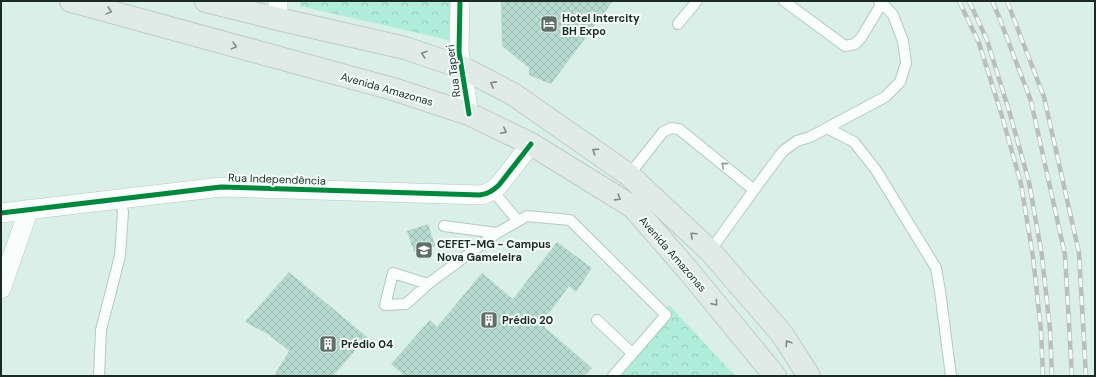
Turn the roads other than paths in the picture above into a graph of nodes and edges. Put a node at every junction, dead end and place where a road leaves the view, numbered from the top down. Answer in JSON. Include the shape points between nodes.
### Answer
{"nodes":[{"id":1,"x":71,"y":1,"type":"edge"},
{"id":2,"x":206,"y":1,"type":"edge"},
{"id":3,"x":460,"y":1,"type":"edge"},
{"id":4,"x":697,"y":1,"type":"edge"},
{"id":5,"x":784,"y":1,"type":"edge"},
{"id":6,"x":880,"y":2,"type":"edge"},
{"id":7,"x":797,"y":5,"type":"edge"},
{"id":8,"x":278,"y":10,"type":"edge"},
{"id":9,"x":678,"y":24,"type":"dead end"},
{"id":10,"x":461,"y":67,"type":"junction"},
{"id":11,"x":469,"y":114,"type":"junction"},
{"id":12,"x":827,"y":128,"type":"junction"},
{"id":13,"x":531,"y":144,"type":"junction"},
{"id":14,"x":629,"y":175,"type":"junction"},
{"id":15,"x":754,"y":190,"type":"junction"},
{"id":16,"x":493,"y":191,"type":"junction"},
{"id":17,"x":120,"y":199,"type":"junction"},
{"id":18,"x":29,"y":209,"type":"junction"},
{"id":19,"x":1,"y":213,"type":"edge"},
{"id":20,"x":518,"y":221,"type":"junction"},
{"id":21,"x":444,"y":226,"type":"dead end"},
{"id":22,"x":497,"y":233,"type":"junction"},
{"id":23,"x":710,"y":251,"type":"junction"},
{"id":24,"x":428,"y":284,"type":"dead end"},
{"id":25,"x":1,"y":289,"type":"edge"},
{"id":26,"x":596,"y":320,"type":"dead end"},
{"id":27,"x":632,"y":353,"type":"junction"},
{"id":28,"x":99,"y":376,"type":"edge"},
{"id":29,"x":613,"y":376,"type":"edge"},
{"id":30,"x":775,"y":376,"type":"edge"},
{"id":31,"x":809,"y":376,"type":"edge"},
{"id":32,"x":951,"y":376,"type":"edge"}],
"edges":[{"from":1,"to":11,"type":"main road","name":"Avenida Amazonas","one_way":true,"via":[[393,89]]},
{"from":2,"to":8,"type":"main road","name":"Avenida Amazonas"},
{"from":3,"to":10,"type":"street","name":"Rua Taperi"},
{"from":4,"to":9,"type":"lane"},
{"from":5,"to":7,"type":"lane"},
{"from":6,"to":7,"type":"lane","via":[[861,38],[855,44],[845,46]]},
{"from":6,"to":12,"type":"lane","via":[[894,15],[903,41],[906,63],[900,82],[885,97]]},
{"from":10,"to":8,"type":"main road","name":"Avenida Amazonas","one_way":true},
{"from":10,"to":11,"type":"street","name":"Rua Taperi"},
{"from":14,"to":10,"type":"main road","name":"Avenida Amazonas","one_way":true,"via":[[513,94]]},
{"from":11,"to":13,"type":"main road","name":"Avenida Amazonas","one_way":true},
{"from":12,"to":15,"type":"lane","via":[[797,141],[783,151]]},
{"from":12,"to":32,"type":"lane","via":[[854,142],[876,170],[936,268]]},
{"from":13,"to":16,"type":"street"},
{"from":13,"to":30,"type":"main road","name":"Avenida Amazonas","one_way":true,"via":[[633,208]]},
{"from":15,"to":14,"type":"lane","one_way":true,"via":[[680,129],[671,128],[663,132]]},
{"from":23,"to":14,"type":"main road","name":"Avenida Amazonas","one_way":true},
{"from":15,"to":23,"type":"lane"},
{"from":16,"to":17,"type":"street","name":"Rua Independência","via":[[480,195],[221,187]]},
{"from":16,"to":20,"type":"lane"},
{"from":17,"to":18,"type":"street","name":"Rua Independência"},
{"from":17,"to":28,"type":"lane","via":[[123,212],[120,256],[101,330]]},
{"from":18,"to":19,"type":"street","name":"Rua Independência"},
{"from":18,"to":25,"type":"street"},
{"from":20,"to":22,"type":"lane"},
{"from":20,"to":27,"type":"lane","via":[[527,216],[570,220],[666,315]]},
{"from":21,"to":22,"type":"lane"},
{"from":22,"to":24,"type":"lane"},
{"from":31,"to":23,"type":"main road","name":"Avenida Amazonas","one_way":true,"via":[[782,334]]},
{"from":26,"to":27,"type":"lane"},
{"from":27,"to":29,"type":"lane"}]}
